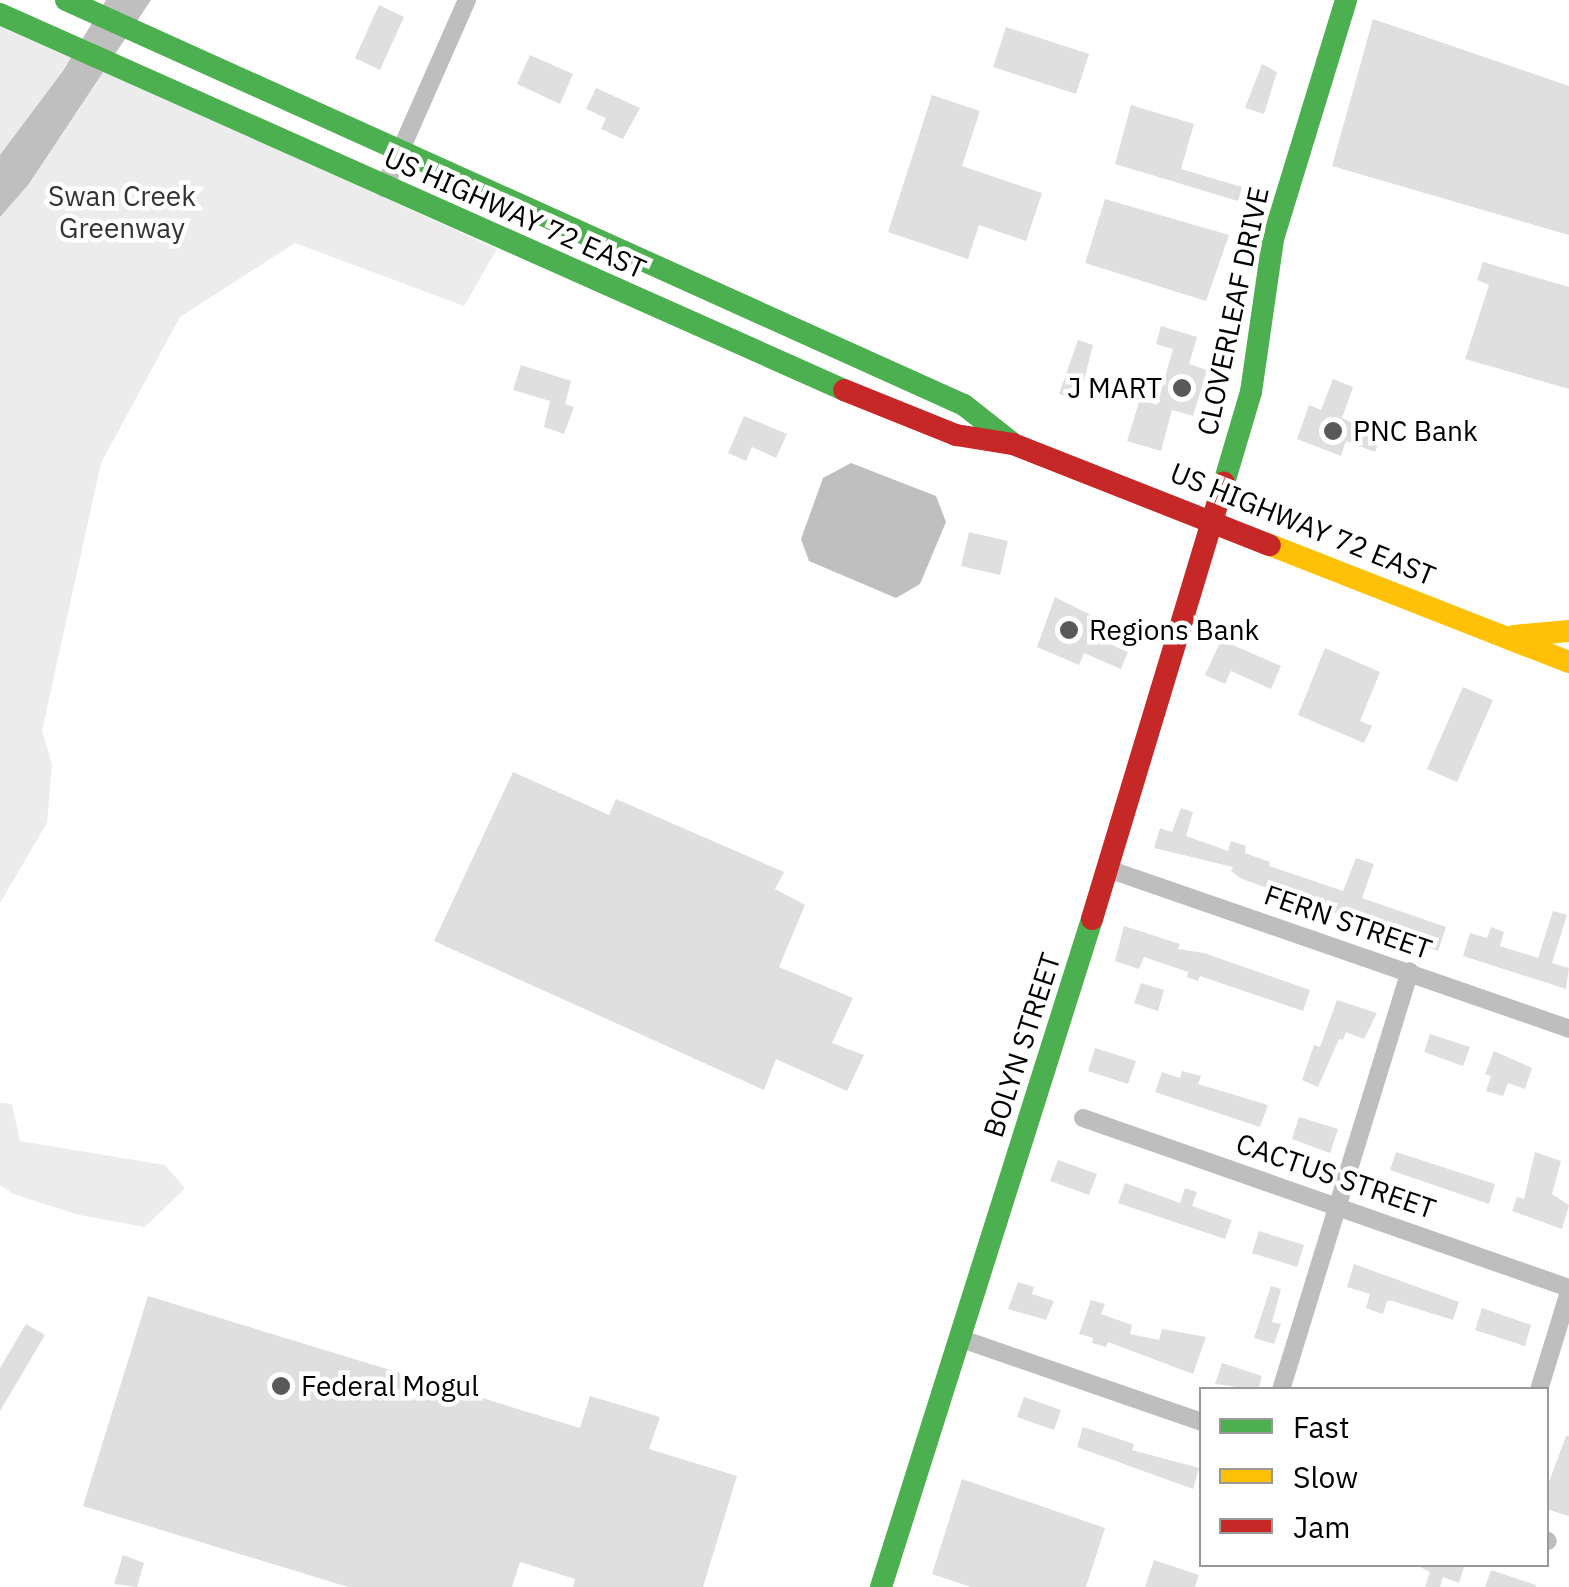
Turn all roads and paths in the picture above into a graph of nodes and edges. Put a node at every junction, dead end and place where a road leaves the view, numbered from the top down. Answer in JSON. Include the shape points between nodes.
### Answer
{"nodes":[{"id":1,"x":467,"y":0,"type":"edge"},
{"id":2,"x":1346,"y":0,"type":"edge"},
{"id":3,"x":71,"y":2,"type":"edge"},
{"id":4,"x":0,"y":14,"type":"edge"},
{"id":5,"x":402,"y":150,"type":"junction"},
{"id":6,"x":384,"y":188,"type":"junction"},
{"id":7,"x":1013,"y":444,"type":"junction"},
{"id":8,"x":1214,"y":520,"type":"junction"},
{"id":9,"x":1569,"y":631,"type":"edge"},
{"id":10,"x":1505,"y":636,"type":"junction"},
{"id":11,"x":1569,"y":662,"type":"edge"},
{"id":12,"x":1108,"y":869,"type":"junction"},
{"id":13,"x":1410,"y":971,"type":"junction"},
{"id":14,"x":1569,"y":1030,"type":"edge"},
{"id":15,"x":1083,"y":1118,"type":"dead end"},
{"id":16,"x":1338,"y":1204,"type":"junction"},
{"id":17,"x":1569,"y":1290,"type":"edge"},
{"id":18,"x":959,"y":1338,"type":"junction"},
{"id":19,"x":1282,"y":1387,"type":"edge"},
{"id":20,"x":1540,"y":1387,"type":"edge"},
{"id":21,"x":1199,"y":1421,"type":"edge"},
{"id":22,"x":881,"y":1587,"type":"edge"}],
"edges":[{"from":1,"to":5,"type":"street"},
{"from":2,"to":8,"type":"main road","name":"CLOVERLEAF DRIVE","via":[[1274,240],[1251,392]]},
{"from":3,"to":5,"type":"main road","name":"US HIGHWAY 72 EAST"},
{"from":4,"to":6,"type":"main road","name":"US HIGHWAY 72 EAST"},
{"from":5,"to":6,"type":"street"},
{"from":5,"to":7,"type":"main road","name":"US HIGHWAY 72 EAST","via":[[964,406]]},
{"from":6,"to":7,"type":"main road","name":"US HIGHWAY 72 EAST","via":[[902,414],[956,435]]},
{"from":7,"to":8,"type":"main road","name":"US HIGHWAY 72 EAST"},
{"from":8,"to":10,"type":"main road","name":"US HIGHWAY 72 EAST"},
{"from":8,"to":12,"type":"main road","name":"BOLYN STREET"},
{"from":9,"to":10,"type":"main road"},
{"from":10,"to":11,"type":"main road","name":"US HIGHWAY 72 EAST"},
{"from":12,"to":13,"type":"street","name":"FERN STREET"},
{"from":12,"to":18,"type":"main road","name":"BOLYN STREET"},
{"from":13,"to":14,"type":"street","name":"FERN STREET"},
{"from":13,"to":16,"type":"street"},
{"from":15,"to":16,"type":"street","name":"CACTUS STREET"},
{"from":16,"to":17,"type":"street","name":"CACTUS STREET"},
{"from":16,"to":19,"type":"street"},
{"from":17,"to":20,"type":"street"},
{"from":18,"to":21,"type":"street"},
{"from":18,"to":22,"type":"main road","name":"BOLYN STREET"}]}
